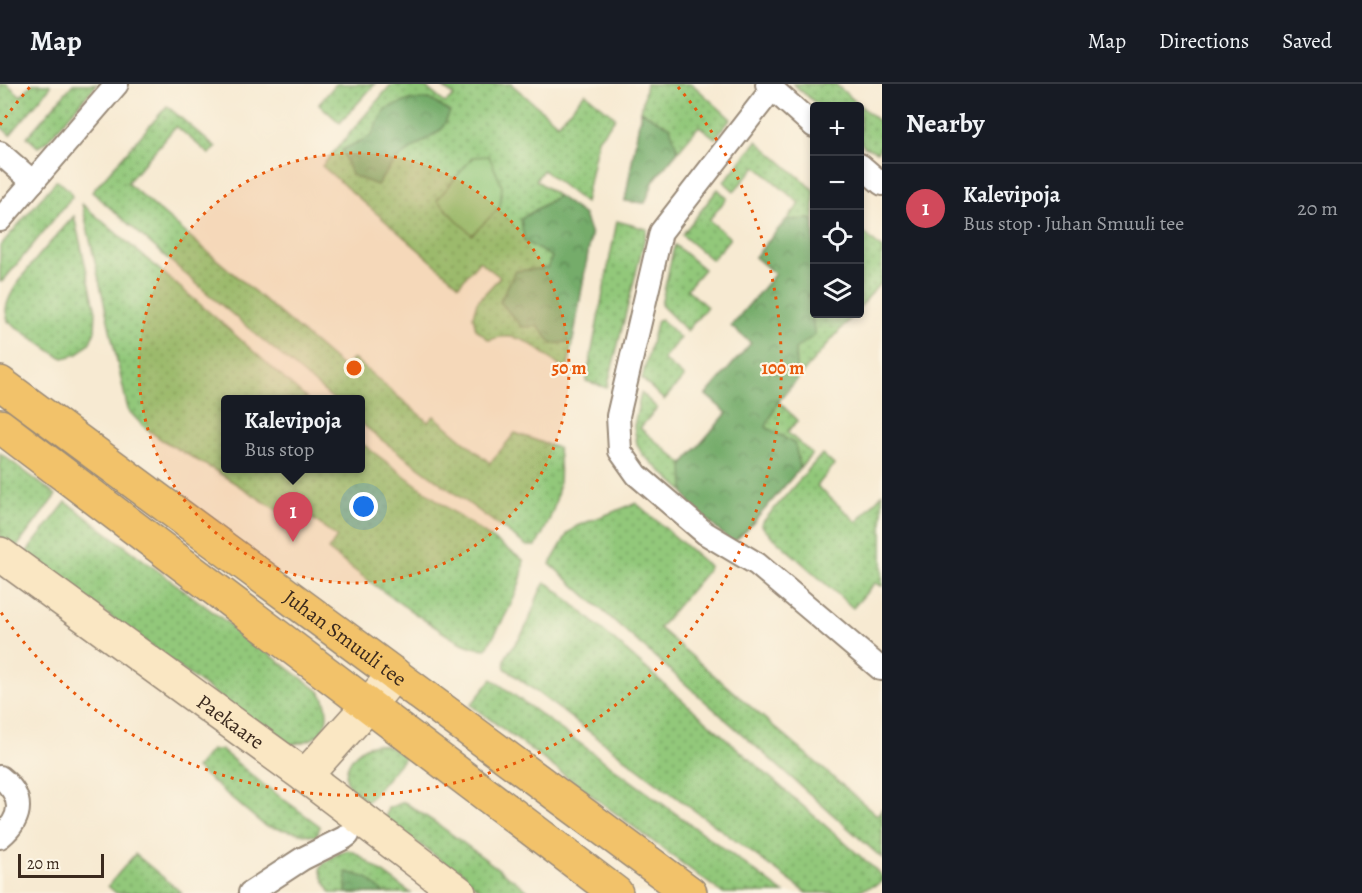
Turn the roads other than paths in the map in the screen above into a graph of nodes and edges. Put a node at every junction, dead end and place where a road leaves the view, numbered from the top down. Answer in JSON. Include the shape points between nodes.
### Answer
{"nodes":[{"id":1,"x":117,"y":84,"type":"edge"},
{"id":2,"x":770,"y":86,"type":"edge"},
{"id":3,"x":810,"y":122,"type":"edge"},
{"id":4,"x":0,"y":153,"type":"edge"},
{"id":5,"x":864,"y":168,"type":"edge"},
{"id":6,"x":33,"y":182,"type":"junction"},
{"id":7,"x":882,"y":184,"type":"edge"},
{"id":8,"x":0,"y":220,"type":"edge"},
{"id":9,"x":0,"y":383,"type":"edge"},
{"id":10,"x":0,"y":426,"type":"edge"},
{"id":11,"x":0,"y":554,"type":"edge"},
{"id":12,"x":882,"y":669,"type":"edge"},
{"id":13,"x":394,"y":674,"type":"junction"},
{"id":14,"x":369,"y":706,"type":"junction"},
{"id":15,"x":305,"y":776,"type":"junction"},
{"id":16,"x":0,"y":777,"type":"edge"},
{"id":17,"x":348,"y":835,"type":"dead end"},
{"id":18,"x":0,"y":837,"type":"edge"},
{"id":19,"x":250,"y":893,"type":"edge"},
{"id":20,"x":459,"y":893,"type":"edge"},
{"id":21,"x":616,"y":893,"type":"edge"},
{"id":22,"x":690,"y":893,"type":"edge"}],
"edges":[{"from":1,"to":6,"type":"street"},
{"from":2,"to":3,"type":"street"},
{"from":2,"to":12,"type":"street","via":[[661,232],[618,416],[620,451],[637,475],[705,533],[758,564]]},
{"from":4,"to":6,"type":"street"},
{"from":5,"to":7,"type":"street"},
{"from":6,"to":8,"type":"street"},
{"from":9,"to":13,"type":"main road","name":"Juhan Smuuli tee"},
{"from":10,"to":14,"type":"main road","name":"Juhan Smuuli tee"},
{"from":11,"to":15,"type":"street","name":"Paekaare"},
{"from":13,"to":14,"type":"street"},
{"from":13,"to":22,"type":"main road","name":"Juhan Smuuli tee"},
{"from":14,"to":15,"type":"street"},
{"from":14,"to":21,"type":"main road","name":"Juhan Smuuli tee"},
{"from":15,"to":20,"type":"street","name":"Paekaare"},
{"from":16,"to":18,"type":"street","via":[[18,797],[19,813]]},
{"from":17,"to":19,"type":"street"}]}
